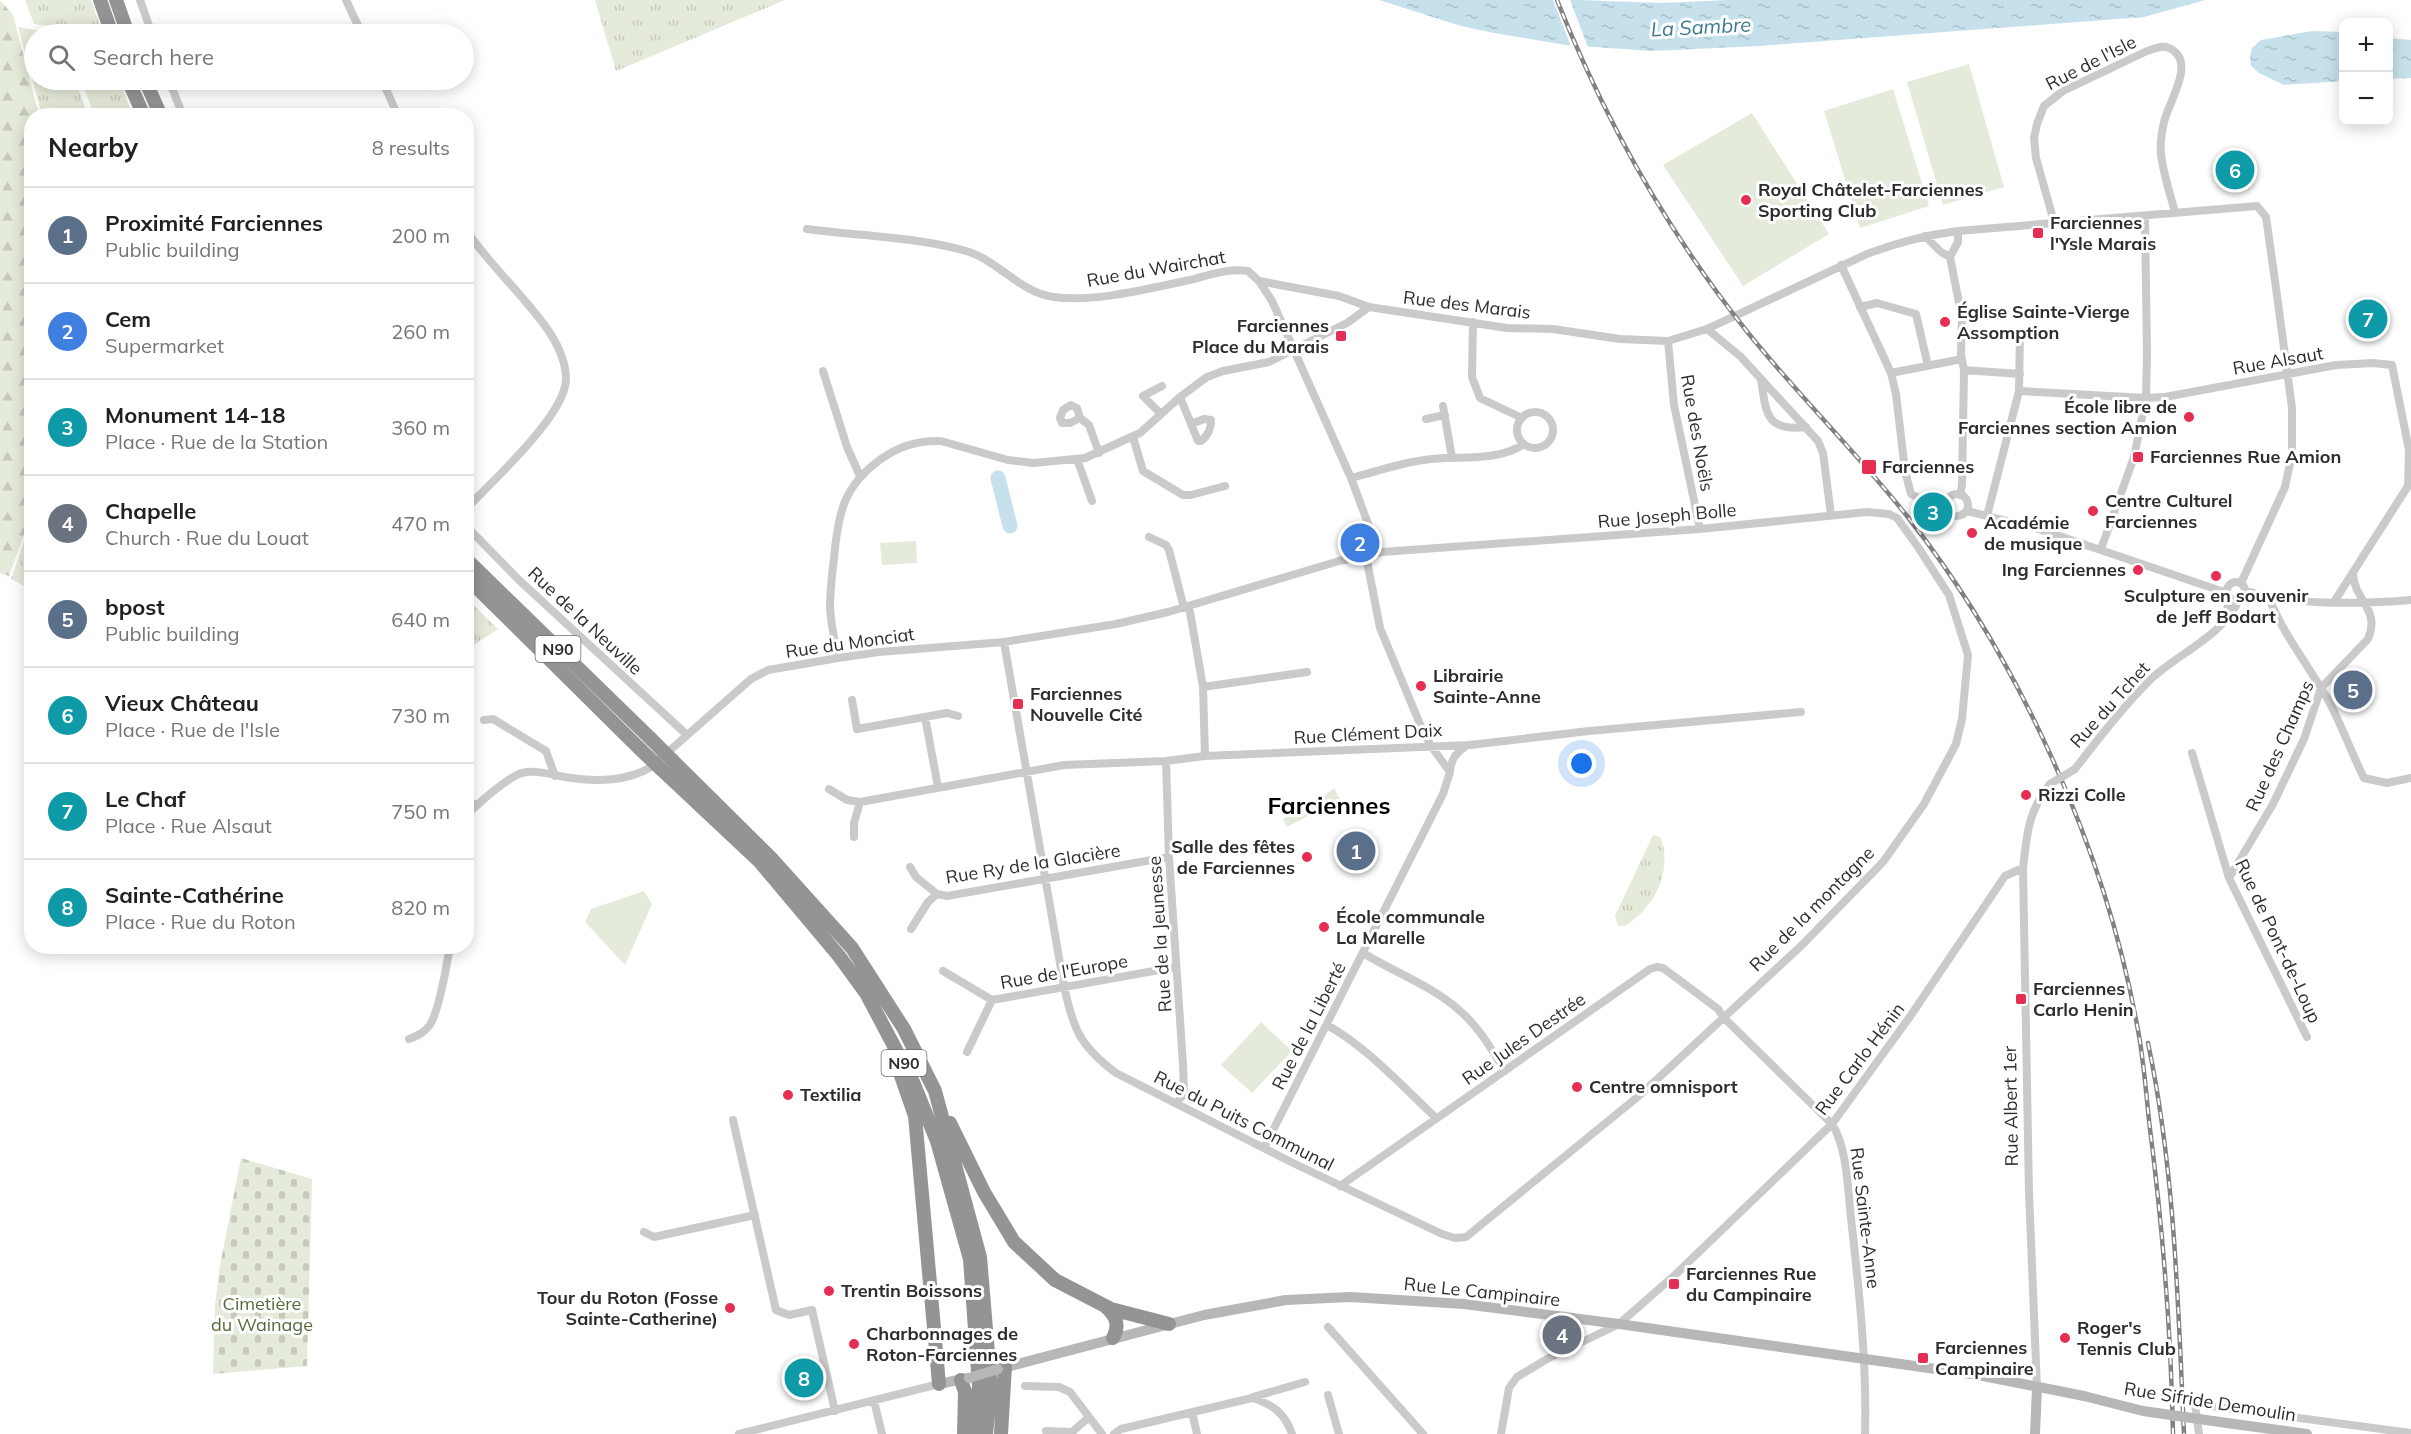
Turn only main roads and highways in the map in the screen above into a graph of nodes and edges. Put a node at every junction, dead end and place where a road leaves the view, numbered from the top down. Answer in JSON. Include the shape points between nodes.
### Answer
{"nodes":[{"id":1,"x":100,"y":0,"type":"edge"},
{"id":2,"x":116,"y":0,"type":"edge"},
{"id":3,"x":108,"y":24,"type":"edge"},
{"id":4,"x":124,"y":24,"type":"edge"},
{"id":5,"x":132,"y":90,"type":"edge"},
{"id":6,"x":149,"y":90,"type":"edge"},
{"id":7,"x":140,"y":108,"type":"edge"},
{"id":8,"x":157,"y":108,"type":"edge"},
{"id":9,"x":474,"y":567,"type":"edge"},
{"id":10,"x":474,"y":584,"type":"edge"},
{"id":11,"x":645,"y":744,"type":"junction"},
{"id":12,"x":667,"y":765,"type":"junction"},
{"id":13,"x":882,"y":1022,"type":"junction"},
{"id":14,"x":935,"y":1091,"type":"junction"},
{"id":15,"x":1103,"y":1305,"type":"junction"},
{"id":16,"x":1169,"y":1324,"type":"junction"},
{"id":17,"x":1113,"y":1338,"type":"junction"},
{"id":18,"x":1002,"y":1368,"type":"junction"},
{"id":19,"x":965,"y":1379,"type":"junction"},
{"id":20,"x":939,"y":1384,"type":"joint"},
{"id":21,"x":2037,"y":1388,"type":"junction"},
{"id":22,"x":964,"y":1434,"type":"edge"},
{"id":23,"x":973,"y":1434,"type":"edge"},
{"id":24,"x":986,"y":1434,"type":"edge"},
{"id":25,"x":1002,"y":1434,"type":"edge"},
{"id":26,"x":2035,"y":1434,"type":"edge"},
{"id":27,"x":2307,"y":1434,"type":"edge"}],
"edges":[{"from":1,"to":3,"type":"highway"},
{"from":2,"to":4,"type":"highway"},
{"from":5,"to":7,"type":"highway"},
{"from":6,"to":8,"type":"highway"},
{"from":9,"to":11,"type":"highway","number":"N90"},
{"from":10,"to":11,"type":"highway","number":"N90"},
{"from":11,"to":12,"type":"highway","number":"N90","bridge":true},
{"from":12,"to":13,"type":"highway","number":"N90","via":[[760,862],[838,956]]},
{"from":12,"to":14,"type":"highway","number":"N90","via":[[770,856],[852,948],[904,1029]]},
{"from":13,"to":20,"type":"highway","via":[[915,1116]]},
{"from":13,"to":23,"type":"highway","number":"N90","via":[[937,1141],[970,1259],[979,1386]]},
{"from":14,"to":15,"type":"highway","via":[[984,1192],[1014,1242],[1055,1281]]},
{"from":14,"to":24,"type":"highway","number":"N90","via":[[980,1257],[991,1389]]},
{"from":15,"to":16,"type":"highway"},
{"from":15,"to":17,"type":"highway","via":[[1116,1320]]},
{"from":16,"to":17,"type":"main road","name":"Rue Le Campinaire"},
{"from":16,"to":21,"type":"main road","name":"Rue Le Campinaire","via":[[1286,1300],[1350,1297],[1464,1304],[1978,1375]]},
{"from":17,"to":18,"type":"main road","name":"Rue Le Campinaire"},
{"from":18,"to":19,"type":"main road","name":"Rue Le Campinaire","bridge":true},
{"from":18,"to":25,"type":"highway"},
{"from":19,"to":20,"type":"main road"},
{"from":19,"to":22,"type":"highway"},
{"from":21,"to":26,"type":"main road","name":"Rue Albert 1er"},
{"from":21,"to":27,"type":"main road","name":"Rue Sifride Demoulin","bridge":true,"via":[[2143,1411]]}]}
